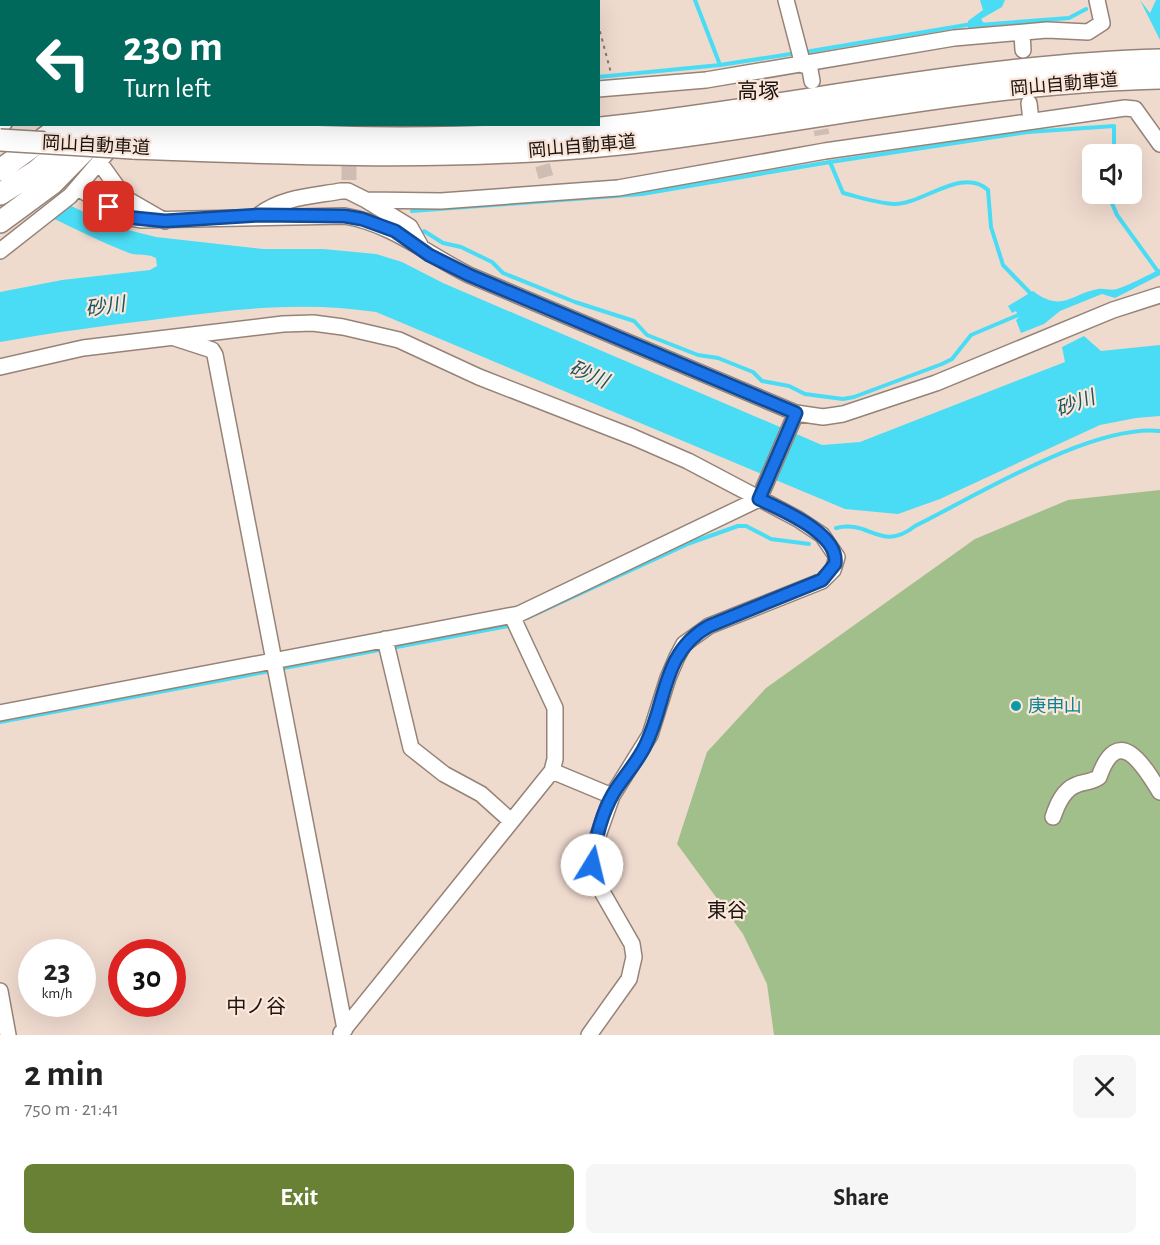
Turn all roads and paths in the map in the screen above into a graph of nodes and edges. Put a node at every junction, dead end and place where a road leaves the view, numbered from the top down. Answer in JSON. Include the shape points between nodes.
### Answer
{"nodes":[{"id":1,"x":786,"y":0,"type":"edge"},
{"id":2,"x":1097,"y":0,"type":"edge"},
{"id":3,"x":600,"y":31,"type":"edge"},
{"id":4,"x":1022,"y":33,"type":"junction"},
{"id":5,"x":1023,"y":50,"type":"dead end"},
{"id":6,"x":803,"y":58,"type":"junction"},
{"id":7,"x":1160,"y":60,"type":"edge"},
{"id":8,"x":1129,"y":70,"type":"junction"},
{"id":9,"x":611,"y":72,"type":"dead end"},
{"id":10,"x":1160,"y":78,"type":"edge"},
{"id":11,"x":812,"y":81,"type":"dead end"},
{"id":12,"x":600,"y":90,"type":"edge"},
{"id":13,"x":1029,"y":103,"type":"dead end"},
{"id":14,"x":1031,"y":121,"type":"junction"},
{"id":15,"x":61,"y":126,"type":"edge"},
{"id":16,"x":81,"y":126,"type":"edge"},
{"id":17,"x":86,"y":126,"type":"edge"},
{"id":18,"x":107,"y":126,"type":"edge"},
{"id":19,"x":129,"y":126,"type":"edge"},
{"id":20,"x":822,"y":135,"type":"tunnel mouth"},
{"id":21,"x":0,"y":140,"type":"edge"},
{"id":22,"x":1160,"y":144,"type":"edge"},
{"id":23,"x":825,"y":151,"type":"junction"},
{"id":24,"x":102,"y":166,"type":"dead end"},
{"id":25,"x":18,"y":167,"type":"edge"},
{"id":26,"x":74,"y":192,"type":"junction"},
{"id":27,"x":0,"y":194,"type":"edge"},
{"id":28,"x":366,"y":200,"type":"junction"},
{"id":29,"x":259,"y":215,"type":"junction"},
{"id":30,"x":8,"y":216,"type":"edge"},
{"id":31,"x":165,"y":221,"type":"junction"},
{"id":32,"x":422,"y":249,"type":"junction"},
{"id":33,"x":0,"y":250,"type":"edge"},
{"id":34,"x":1160,"y":295,"type":"edge"},
{"id":35,"x":172,"y":337,"type":"junction"},
{"id":36,"x":0,"y":366,"type":"edge"},
{"id":37,"x":795,"y":417,"type":"junction"},
{"id":38,"x":761,"y":495,"type":"junction"},
{"id":39,"x":512,"y":616,"type":"junction"},
{"id":40,"x":387,"y":646,"type":"junction"},
{"id":41,"x":273,"y":661,"type":"junction"},
{"id":42,"x":0,"y":713,"type":"edge"},
{"id":43,"x":552,"y":771,"type":"junction"},
{"id":44,"x":1160,"y":792,"type":"edge"},
{"id":45,"x":612,"y":796,"type":"junction"},
{"id":46,"x":1053,"y":817,"type":"dead end"},
{"id":47,"x":511,"y":821,"type":"junction"},
{"id":48,"x":0,"y":991,"type":"edge"},
{"id":49,"x":342,"y":1032,"type":"edge"},
{"id":50,"x":8,"y":1035,"type":"edge"},
{"id":51,"x":589,"y":1035,"type":"edge"}],
"edges":[{"from":1,"to":6,"type":"street"},
{"from":2,"to":4,"type":"street","via":[[1102,23],[1088,32]]},
{"from":3,"to":9,"type":"path"},
{"from":4,"to":5,"type":"street"},
{"from":4,"to":6,"type":"street"},
{"from":6,"to":11,"type":"street"},
{"from":6,"to":12,"type":"street","via":[[706,80]]},
{"from":7,"to":8,"type":"highway","name":"岡山自動車道"},
{"from":8,"to":10,"type":"highway","name":"岡山自動車道"},
{"from":8,"to":16,"type":"highway","name":"岡山自動車道","bridge":true,"via":[[933,80],[762,107],[526,135],[411,138]]},
{"from":8,"to":21,"type":"highway","name":"岡山自動車道","bridge":true,"via":[[765,125],[528,152],[363,156]]},
{"from":13,"to":14,"type":"street"},
{"from":14,"to":22,"type":"street","via":[[1135,109]]},
{"from":14,"to":23,"type":"street"},
{"from":15,"to":25,"type":"highway"},
{"from":17,"to":25,"type":"highway"},
{"from":18,"to":30,"type":"highway","via":[[53,183]]},
{"from":19,"to":26,"type":"street"},
{"from":20,"to":23,"type":"street"},
{"from":23,"to":28,"type":"street","via":[[618,188],[548,184],[441,201]]},
{"from":24,"to":31,"type":"street","via":[[125,198]]},
{"from":25,"to":27,"type":"highway"},
{"from":26,"to":31,"type":"street","via":[[125,217]]},
{"from":26,"to":33,"type":"street"},
{"from":28,"to":29,"type":"street","via":[[349,185],[272,205]]},
{"from":28,"to":32,"type":"street","via":[[410,227]]},
{"from":29,"to":31,"type":"street"},
{"from":29,"to":32,"type":"street","via":[[362,219],[395,231]]},
{"from":32,"to":37,"type":"street","via":[[469,275]]},
{"from":34,"to":37,"type":"street","via":[[1113,310],[936,384],[843,414]]},
{"from":35,"to":36,"type":"street","via":[[84,348]]},
{"from":35,"to":38,"type":"street","via":[[314,323],[399,340]]},
{"from":35,"to":41,"type":"street","via":[[212,350],[215,355]]},
{"from":37,"to":38,"type":"street"},
{"from":38,"to":39,"type":"street"},
{"from":38,"to":45,"type":"street","via":[[822,535],[837,557],[833,570],[822,580],[709,626],[684,644],[668,678],[645,748]]},
{"from":39,"to":40,"type":"street"},
{"from":39,"to":43,"type":"street","via":[[556,713]]},
{"from":40,"to":41,"type":"street"},
{"from":40,"to":47,"type":"street","via":[[411,748],[444,774],[481,794]]},
{"from":41,"to":42,"type":"street"},
{"from":41,"to":49,"type":"street"},
{"from":43,"to":45,"type":"street"},
{"from":43,"to":47,"type":"street"},
{"from":44,"to":46,"type":"street","via":[[1141,761],[1133,754],[1115,751],[1107,756],[1099,777],[1066,792]]},
{"from":45,"to":51,"type":"street","via":[[592,865],[602,894],[632,944],[634,957],[629,979]]},
{"from":47,"to":49,"type":"street"},
{"from":48,"to":50,"type":"street"}]}
